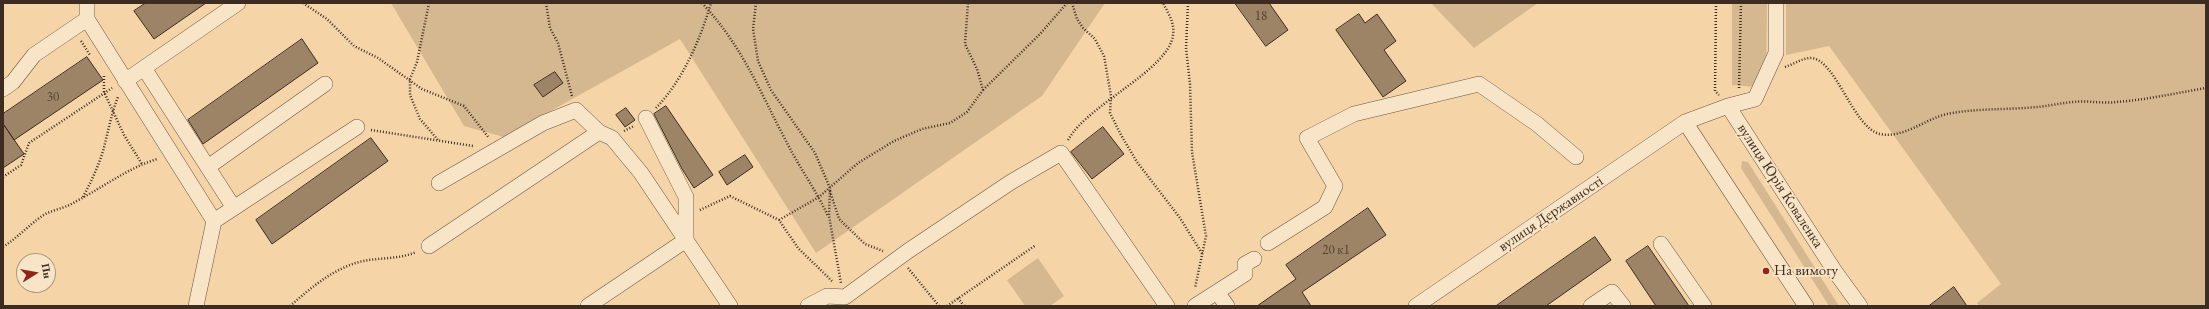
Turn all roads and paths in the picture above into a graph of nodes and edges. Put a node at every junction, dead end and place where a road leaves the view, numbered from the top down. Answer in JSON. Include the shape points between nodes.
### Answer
{"nodes":[{"id":1,"x":87,"y":3,"type":"edge"},
{"id":2,"x":238,"y":3,"type":"edge"},
{"id":3,"x":303,"y":3,"type":"edge"},
{"id":4,"x":429,"y":3,"type":"edge"},
{"id":5,"x":546,"y":3,"type":"edge"},
{"id":6,"x":702,"y":3,"type":"edge"},
{"id":7,"x":711,"y":3,"type":"edge"},
{"id":8,"x":756,"y":3,"type":"edge"},
{"id":9,"x":968,"y":3,"type":"edge"},
{"id":10,"x":1067,"y":3,"type":"edge"},
{"id":11,"x":1072,"y":3,"type":"edge"},
{"id":12,"x":1162,"y":3,"type":"edge"},
{"id":13,"x":1188,"y":3,"type":"edge"},
{"id":14,"x":1716,"y":3,"type":"edge"},
{"id":15,"x":1741,"y":3,"type":"edge"},
{"id":16,"x":1776,"y":3,"type":"edge"},
{"id":17,"x":709,"y":10,"type":"junction"},
{"id":18,"x":87,"y":19,"type":"junction"},
{"id":19,"x":72,"y":29,"type":"junction"},
{"id":20,"x":92,"y":59,"type":"dead end"},
{"id":21,"x":144,"y":68,"type":"junction"},
{"id":22,"x":100,"y":70,"type":"dead end"},
{"id":23,"x":1766,"y":75,"type":"junction"},
{"id":24,"x":410,"y":79,"type":"junction"},
{"id":25,"x":125,"y":81,"type":"junction"},
{"id":26,"x":325,"y":84,"type":"dead end"},
{"id":27,"x":2206,"y":88,"type":"edge"},
{"id":28,"x":3,"y":89,"type":"edge"},
{"id":29,"x":983,"y":90,"type":"junction"},
{"id":30,"x":104,"y":92,"type":"junction"},
{"id":31,"x":1111,"y":96,"type":"junction"},
{"id":32,"x":1733,"y":105,"type":"junction"},
{"id":33,"x":113,"y":110,"type":"junction"},
{"id":34,"x":576,"y":110,"type":"junction"},
{"id":35,"x":646,"y":118,"type":"junction"},
{"id":36,"x":1685,"y":122,"type":"junction"},
{"id":37,"x":357,"y":128,"type":"joint"},
{"id":38,"x":606,"y":135,"type":"junction"},
{"id":39,"x":438,"y":140,"type":"junction"},
{"id":40,"x":497,"y":150,"type":"junction"},
{"id":41,"x":199,"y":153,"type":"junction"},
{"id":42,"x":1061,"y":153,"type":"junction"},
{"id":43,"x":1576,"y":157,"type":"dead end"},
{"id":44,"x":175,"y":160,"type":"junction"},
{"id":45,"x":142,"y":164,"type":"junction"},
{"id":46,"x":208,"y":167,"type":"junction"},
{"id":47,"x":3,"y":177,"type":"edge"},
{"id":48,"x":438,"y":184,"type":"dead end"},
{"id":49,"x":830,"y":188,"type":"junction"},
{"id":50,"x":819,"y":197,"type":"junction"},
{"id":51,"x":82,"y":198,"type":"junction"},
{"id":52,"x":234,"y":208,"type":"junction"},
{"id":53,"x":693,"y":213,"type":"dead end"},
{"id":54,"x":829,"y":216,"type":"junction"},
{"id":55,"x":779,"y":220,"type":"junction"},
{"id":56,"x":214,"y":221,"type":"junction"},
{"id":57,"x":686,"y":240,"type":"junction"},
{"id":58,"x":1268,"y":243,"type":"dead end"},
{"id":59,"x":1661,"y":244,"type":"dead end"},
{"id":60,"x":1036,"y":245,"type":"dead end"},
{"id":61,"x":429,"y":246,"type":"joint"},
{"id":62,"x":3,"y":247,"type":"edge"},
{"id":63,"x":1203,"y":256,"type":"junction"},
{"id":64,"x":900,"y":258,"type":"junction"},
{"id":65,"x":1254,"y":260,"type":"dead end"},
{"id":66,"x":1217,"y":292,"type":"junction"},
{"id":67,"x":958,"y":298,"type":"junction"},
{"id":68,"x":1195,"y":299,"type":"edge"},
{"id":69,"x":847,"y":302,"type":"edge"},
{"id":70,"x":196,"y":306,"type":"edge"},
{"id":71,"x":290,"y":306,"type":"edge"},
{"id":72,"x":588,"y":306,"type":"edge"},
{"id":73,"x":730,"y":306,"type":"edge"},
{"id":74,"x":808,"y":306,"type":"edge"},
{"id":75,"x":939,"y":306,"type":"edge"},
{"id":76,"x":947,"y":306,"type":"edge"},
{"id":77,"x":964,"y":306,"type":"edge"},
{"id":78,"x":1167,"y":306,"type":"edge"},
{"id":79,"x":1227,"y":306,"type":"edge"},
{"id":80,"x":1416,"y":306,"type":"edge"},
{"id":81,"x":1591,"y":306,"type":"edge"},
{"id":82,"x":1623,"y":306,"type":"edge"},
{"id":83,"x":1704,"y":306,"type":"edge"},
{"id":84,"x":1806,"y":306,"type":"edge"},
{"id":85,"x":1860,"y":306,"type":"edge"}],
"edges":[{"from":1,"to":18,"type":"street"},
{"from":2,"to":21,"type":"street"},
{"from":3,"to":24,"type":"path","via":[[327,19],[354,46]]},
{"from":4,"to":24,"type":"path","via":[[417,62]]},
{"from":5,"to":34,"type":"path","via":[[550,28],[558,43]]},
{"from":6,"to":17,"type":"path"},
{"from":7,"to":17,"type":"path"},
{"from":8,"to":49,"type":"path","via":[[753,29],[758,61],[771,90],[815,153]]},
{"from":9,"to":29,"type":"path","via":[[965,44],[977,69]]},
{"from":10,"to":29,"type":"path","via":[[1040,34]]},
{"from":11,"to":31,"type":"path","via":[[1077,19],[1095,39],[1104,56]]},
{"from":12,"to":31,"type":"path","via":[[1171,18],[1173,34],[1168,49],[1160,60],[1141,76]]},
{"from":13,"to":63,"type":"path","via":[[1186,48],[1192,152],[1206,236]]},
{"from":14,"to":32,"type":"path","via":[[1715,91]]},
{"from":15,"to":32,"type":"path"},
{"from":16,"to":23,"type":"street","via":[[1776,53]]},
{"from":17,"to":35,"type":"path","via":[[696,46],[668,96]]},
{"from":17,"to":50,"type":"path","via":[[724,27],[746,62],[786,142]]},
{"from":18,"to":19,"type":"street"},
{"from":18,"to":25,"type":"street"},
{"from":19,"to":20,"type":"path"},
{"from":19,"to":28,"type":"street","via":[[34,55],[13,82]]},
{"from":21,"to":25,"type":"street"},
{"from":21,"to":41,"type":"street"},
{"from":22,"to":30,"type":"path","via":[[104,76]]},
{"from":23,"to":27,"type":"path","via":[[1802,59],[1812,58],[1822,62],[1870,129],[1879,134],[1891,135],[1946,114],[2074,102],[2115,102]]},
{"from":23,"to":32,"type":"street","name":"вулиця Державності","via":[[1755,100]]},
{"from":24,"to":39,"type":"path","via":[[410,95],[420,119]]},
{"from":24,"to":40,"type":"path","via":[[422,88],[464,106]]},
{"from":25,"to":30,"type":"path"},
{"from":25,"to":33,"type":"path"},
{"from":25,"to":44,"type":"street"},
{"from":26,"to":46,"type":"street"},
{"from":29,"to":49,"type":"path","via":[[967,112],[950,124],[922,129],[894,141],[858,163]]},
{"from":30,"to":33,"type":"path"},
{"from":30,"to":47,"type":"path","via":[[29,143],[21,165]]},
{"from":31,"to":42,"type":"path","via":[[1070,136]]},
{"from":31,"to":63,"type":"path","via":[[1110,113],[1121,135],[1137,162],[1180,218]]},
{"from":32,"to":36,"type":"street","name":"вулиця Державності"},
{"from":32,"to":85,"type":"street","name":"вулиця Юрія Коваленка","via":[[1836,273]]},
{"from":33,"to":45,"type":"path","via":[[124,135]]},
{"from":33,"to":51,"type":"path","via":[[103,150]]},
{"from":34,"to":38,"type":"street"},
{"from":34,"to":40,"type":"street","via":[[543,123]]},
{"from":35,"to":38,"type":"path"},
{"from":35,"to":57,"type":"street","via":[[686,197]]},
{"from":36,"to":80,"type":"street","name":"вулиця Державності"},
{"from":36,"to":84,"type":"street"},
{"from":37,"to":39,"type":"path"},
{"from":37,"to":52,"type":"street"},
{"from":38,"to":57,"type":"street","via":[[640,174]]},
{"from":38,"to":61,"type":"street"},
{"from":39,"to":40,"type":"path"},
{"from":40,"to":48,"type":"street"},
{"from":41,"to":44,"type":"street"},
{"from":41,"to":46,"type":"street"},
{"from":42,"to":64,"type":"street","via":[[1011,182]]},
{"from":42,"to":78,"type":"street"},
{"from":43,"to":58,"type":"street","via":[[1537,124],[1479,84],[1354,114],[1307,138],[1335,186],[1325,207]]},
{"from":44,"to":45,"type":"path"},
{"from":44,"to":56,"type":"street"},
{"from":45,"to":51,"type":"path","via":[[112,178]]},
{"from":46,"to":52,"type":"street"},
{"from":49,"to":50,"type":"path"},
{"from":49,"to":54,"type":"path"},
{"from":49,"to":64,"type":"path","via":[[839,219],[866,244]]},
{"from":50,"to":54,"type":"path"},
{"from":50,"to":55,"type":"path"},
{"from":51,"to":62,"type":"path","via":[[43,216]]},
{"from":52,"to":56,"type":"street"},
{"from":53,"to":55,"type":"path","via":[[730,196]]},
{"from":54,"to":69,"type":"path","via":[[837,268]]},
{"from":55,"to":69,"type":"path","via":[[798,248],[825,274]]},
{"from":56,"to":70,"type":"street"},
{"from":57,"to":72,"type":"street"},
{"from":57,"to":73,"type":"street"},
{"from":59,"to":83,"type":"street"},
{"from":60,"to":67,"type":"path"},
{"from":61,"to":71,"type":"path","via":[[407,256],[360,262],[326,276]]},
{"from":63,"to":68,"type":"path"},
{"from":64,"to":69,"type":"street"},
{"from":64,"to":75,"type":"path"},
{"from":65,"to":66,"type":"street","via":[[1245,264],[1245,274]]},
{"from":66,"to":68,"type":"street"},
{"from":66,"to":79,"type":"street"},
{"from":67,"to":76,"type":"path"},
{"from":67,"to":77,"type":"path"},
{"from":69,"to":74,"type":"street","via":[[827,296]]},
{"from":81,"to":82,"type":"street","via":[[1612,292]]}]}
